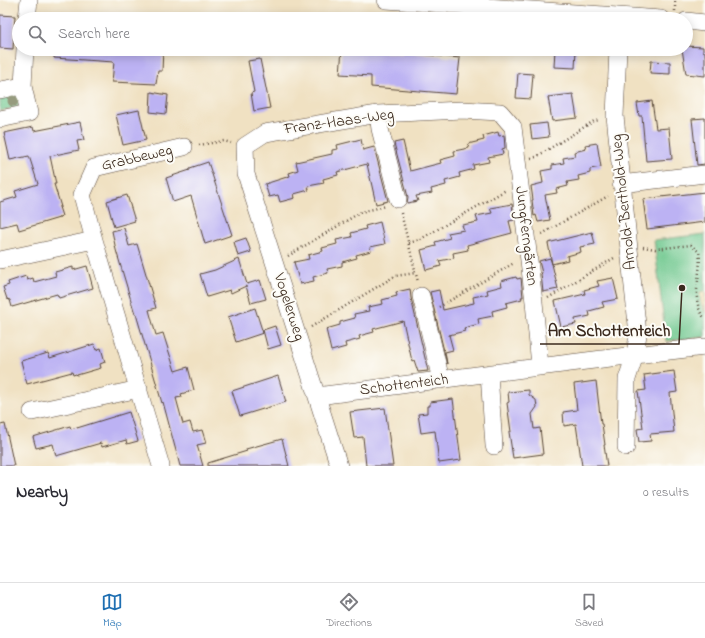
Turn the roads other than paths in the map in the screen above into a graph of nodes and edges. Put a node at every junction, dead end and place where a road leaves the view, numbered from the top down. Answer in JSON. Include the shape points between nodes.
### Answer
{"nodes":[{"id":1,"x":28,"y":0,"type":"edge"},
{"id":2,"x":386,"y":0,"type":"edge"},
{"id":3,"x":27,"y":12,"type":"edge"},
{"id":4,"x":550,"y":12,"type":"edge"},
{"id":5,"x":693,"y":22,"type":"edge"},
{"id":6,"x":705,"y":23,"type":"edge"},
{"id":7,"x":25,"y":56,"type":"edge"},
{"id":8,"x":618,"y":56,"type":"edge"},
{"id":9,"x":23,"y":86,"type":"junction"},
{"id":10,"x":0,"y":90,"type":"edge"},
{"id":11,"x":500,"y":112,"type":"joint"},
{"id":12,"x":378,"y":114,"type":"junction"},
{"id":13,"x":0,"y":119,"type":"edge"},
{"id":14,"x":245,"y":146,"type":"joint"},
{"id":15,"x":184,"y":147,"type":"road end"},
{"id":16,"x":705,"y":174,"type":"edge"},
{"id":17,"x":622,"y":187,"type":"junction"},
{"id":18,"x":398,"y":199,"type":"road end"},
{"id":19,"x":94,"y":240,"type":"junction"},
{"id":20,"x":0,"y":260,"type":"edge"},
{"id":21,"x":423,"y":304,"type":"road end"},
{"id":22,"x":705,"y":347,"type":"edge"},
{"id":23,"x":635,"y":354,"type":"junction"},
{"id":24,"x":540,"y":366,"type":"junction"},
{"id":25,"x":489,"y":374,"type":"junction"},
{"id":26,"x":441,"y":380,"type":"junction"},
{"id":27,"x":139,"y":389,"type":"junction"},
{"id":28,"x":318,"y":396,"type":"junction"},
{"id":29,"x":32,"y":412,"type":"dead end"},
{"id":30,"x":494,"y":446,"type":"dead end"},
{"id":31,"x":626,"y":447,"type":"dead end"},
{"id":32,"x":161,"y":466,"type":"edge"},
{"id":33,"x":339,"y":466,"type":"edge"}],
"edges":[{"from":1,"to":3,"type":"street"},
{"from":2,"to":4,"type":"street"},
{"from":5,"to":6,"type":"street"},
{"from":7,"to":9,"type":"street"},
{"from":8,"to":17,"type":"street","name":"Arnold-Berthold-Weg","via":[[615,116]]},
{"from":9,"to":10,"type":"street"},
{"from":9,"to":13,"type":"street","via":[[29,113]]},
{"from":11,"to":12,"type":"street","name":"Franz-Haas-Weg","via":[[462,110]]},
{"from":11,"to":24,"type":"street","name":"Jungferngärten","via":[[513,127]]},
{"from":12,"to":14,"type":"street","name":"Franz-Haas-Weg","via":[[265,133]]},
{"from":12,"to":18,"type":"street"},
{"from":14,"to":28,"type":"street","name":"Vogelerweg","via":[[246,174]]},
{"from":15,"to":19,"type":"street","name":"Grabbeweg","via":[[94,168],[82,195]]},
{"from":16,"to":17,"type":"street"},
{"from":17,"to":23,"type":"street","name":"Arnold-Berthold-Weg","via":[[638,334]]},
{"from":19,"to":20,"type":"street"},
{"from":19,"to":27,"type":"street","name":"Grabbeweg"},
{"from":21,"to":26,"type":"street"},
{"from":22,"to":23,"type":"street","name":"Schottenteich"},
{"from":23,"to":24,"type":"street","name":"Schottenteich"},
{"from":23,"to":31,"type":"street","via":[[627,379]]},
{"from":24,"to":25,"type":"street","name":"Schottenteich"},
{"from":25,"to":26,"type":"street","name":"Schottenteich"},
{"from":25,"to":30,"type":"street"},
{"from":26,"to":28,"type":"street","name":"Schottenteich"},
{"from":27,"to":29,"type":"street"},
{"from":27,"to":32,"type":"street","name":"Grabbeweg"},
{"from":28,"to":33,"type":"street","name":"Vogelerweg"}]}
